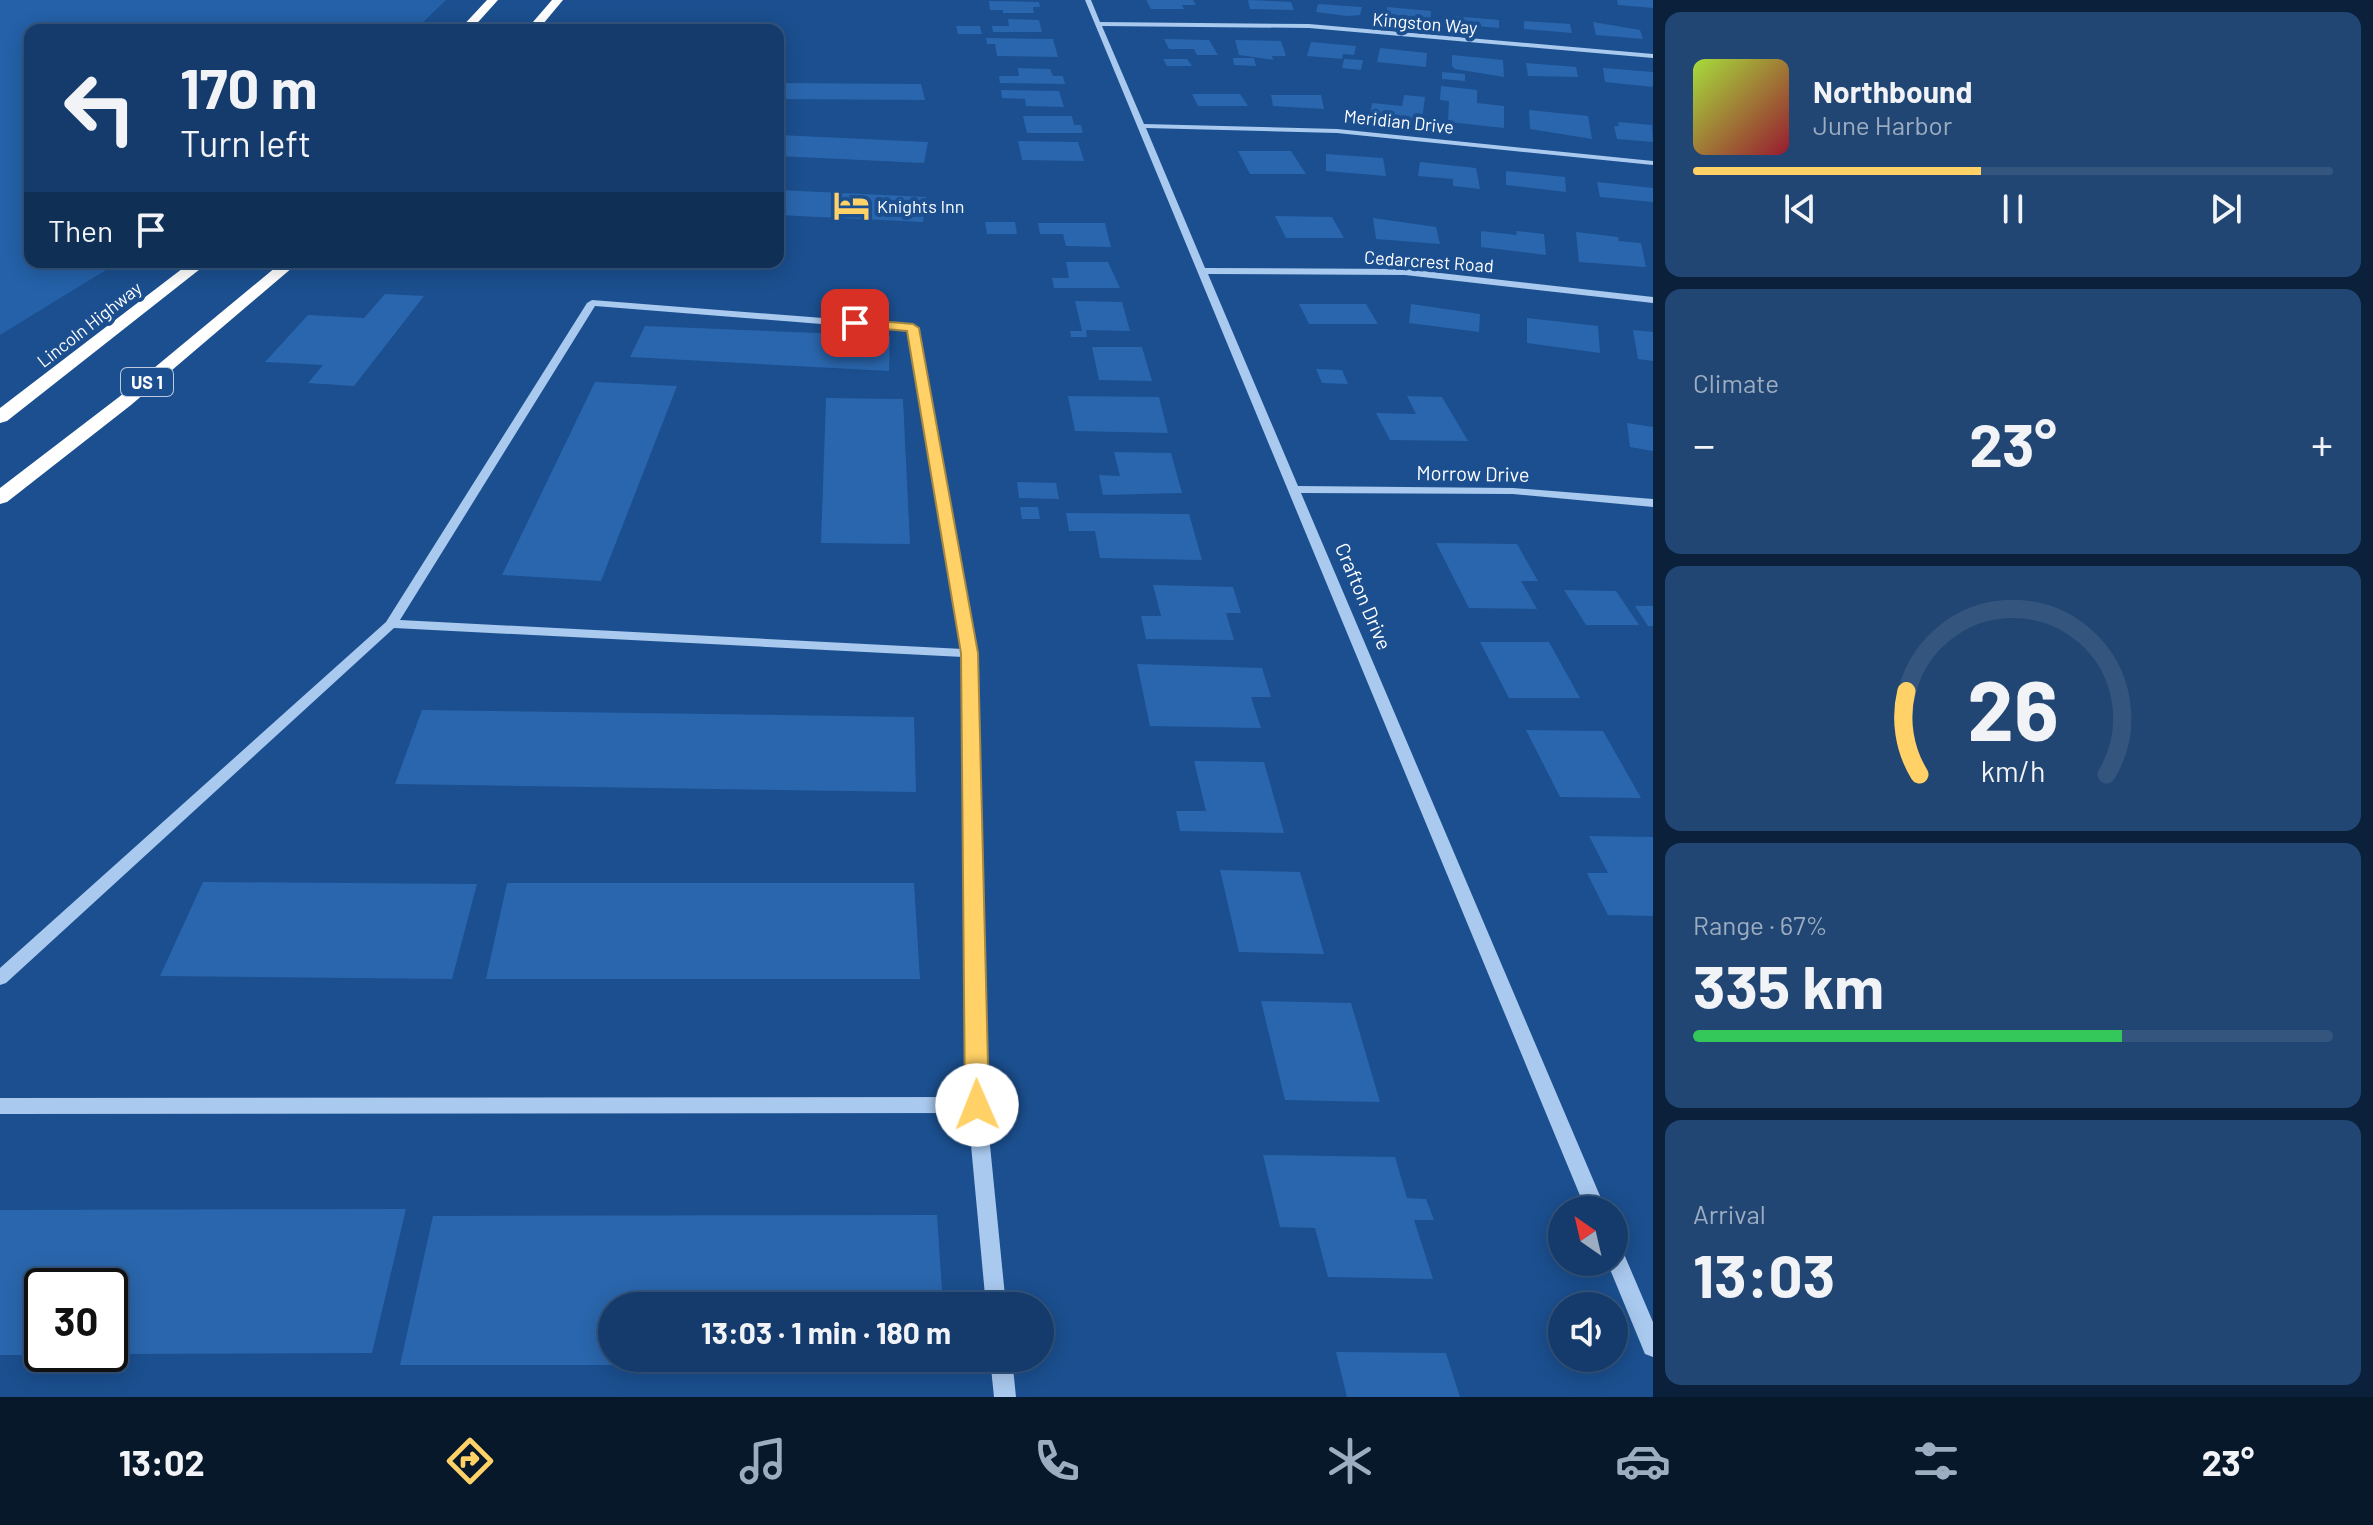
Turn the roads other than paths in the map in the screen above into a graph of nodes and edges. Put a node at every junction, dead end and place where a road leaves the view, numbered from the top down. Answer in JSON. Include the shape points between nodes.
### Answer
{"nodes":[{"id":1,"x":493,"y":0,"type":"edge"},
{"id":2,"x":558,"y":0,"type":"edge"},
{"id":3,"x":1088,"y":0,"type":"edge"},
{"id":4,"x":471,"y":24,"type":"edge"},
{"id":5,"x":537,"y":24,"type":"edge"},
{"id":6,"x":1098,"y":24,"type":"junction"},
{"id":7,"x":1653,"y":56,"type":"edge"},
{"id":8,"x":1141,"y":126,"type":"junction"},
{"id":9,"x":1653,"y":163,"type":"edge"},
{"id":10,"x":193,"y":268,"type":"edge"},
{"id":11,"x":284,"y":268,"type":"edge"},
{"id":12,"x":1201,"y":271,"type":"junction"},
{"id":13,"x":1653,"y":300,"type":"edge"},
{"id":14,"x":0,"y":417,"type":"edge"},
{"id":15,"x":1293,"y":489,"type":"junction"},
{"id":16,"x":0,"y":498,"type":"edge"},
{"id":17,"x":1653,"y":503,"type":"edge"},
{"id":18,"x":391,"y":624,"type":"junction"},
{"id":19,"x":970,"y":653,"type":"junction"},
{"id":20,"x":0,"y":978,"type":"edge"},
{"id":21,"x":977,"y":1105,"type":"junction"},
{"id":22,"x":0,"y":1106,"type":"edge"},
{"id":23,"x":1590,"y":1196,"type":"edge"},
{"id":24,"x":1623,"y":1276,"type":"edge"},
{"id":25,"x":995,"y":1292,"type":"edge"},
{"id":26,"x":1653,"y":1347,"type":"edge"},
{"id":27,"x":1002,"y":1372,"type":"edge"},
{"id":28,"x":1005,"y":1397,"type":"edge"}],
"edges":[{"from":1,"to":4,"type":"highway"},
{"from":2,"to":5,"type":"highway"},
{"from":3,"to":6,"type":"street","name":"Crafton Drive"},
{"from":6,"to":7,"type":"street","name":"Kingston Way","via":[[1309,26]]},
{"from":6,"to":8,"type":"street","name":"Crafton Drive"},
{"from":8,"to":9,"type":"street","name":"Meridian Drive","via":[[1337,131]]},
{"from":8,"to":12,"type":"street","name":"Crafton Drive"},
{"from":10,"to":14,"type":"highway","name":"Lincoln Highway"},
{"from":11,"to":16,"type":"highway","number":"US 1"},
{"from":12,"to":13,"type":"street","name":"Cedarcrest Road","via":[[1405,272]]},
{"from":12,"to":15,"type":"street","name":"Crafton Drive"},
{"from":15,"to":17,"type":"street","name":"Morrow Drive","via":[[1513,491]]},
{"from":15,"to":23,"type":"street","name":"Crafton Drive"},
{"from":18,"to":19,"type":"street"},
{"from":18,"to":19,"type":"street","via":[[592,303],[913,328]]},
{"from":18,"to":20,"type":"street"},
{"from":19,"to":21,"type":"street"},
{"from":21,"to":22,"type":"street"},
{"from":21,"to":25,"type":"street"},
{"from":24,"to":26,"type":"street"},
{"from":27,"to":28,"type":"street"}]}
